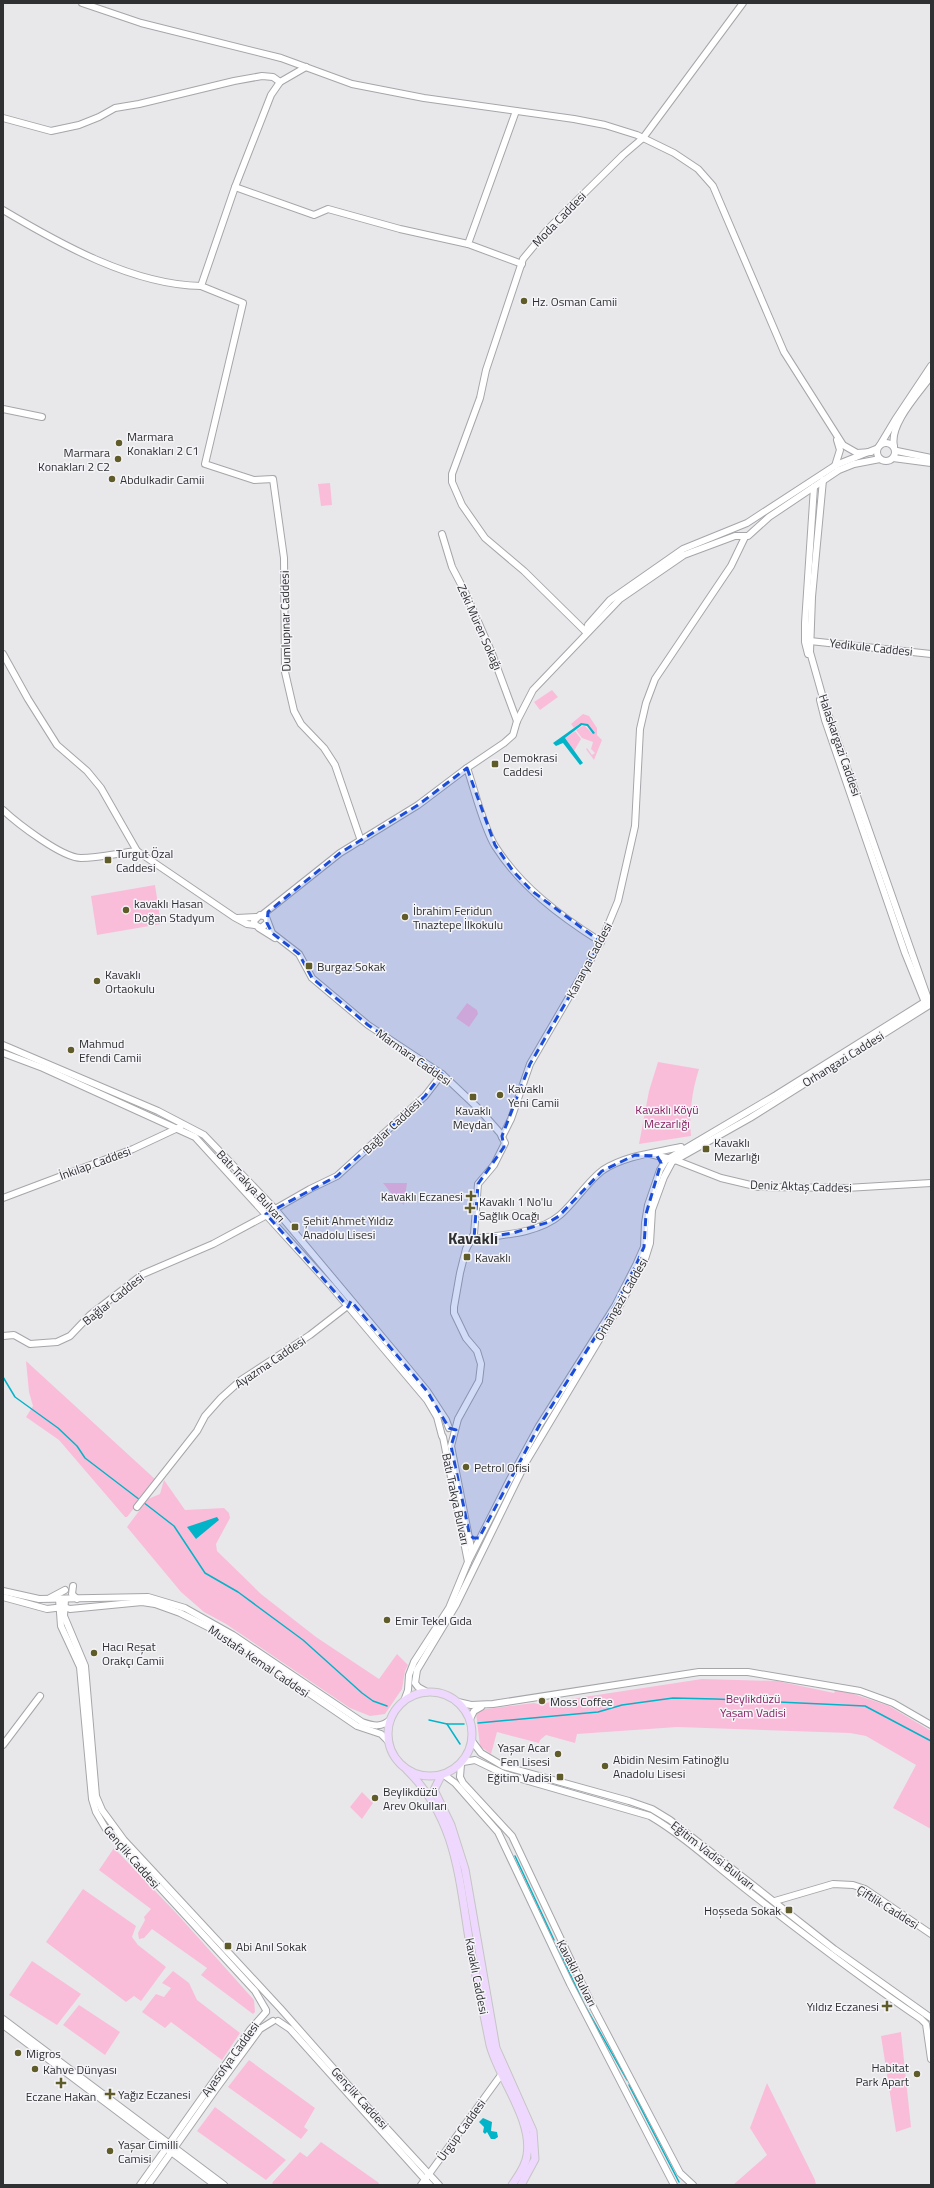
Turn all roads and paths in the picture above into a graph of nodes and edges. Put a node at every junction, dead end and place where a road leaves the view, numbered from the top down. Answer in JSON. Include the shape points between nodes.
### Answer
{"nodes":[{"id":1,"x":82,"y":3,"type":"edge"},
{"id":2,"x":743,"y":3,"type":"edge"},
{"id":3,"x":306,"y":67,"type":"junction"},
{"id":4,"x":280,"y":82,"type":"junction"},
{"id":5,"x":516,"y":111,"type":"junction"},
{"id":6,"x":3,"y":118,"type":"edge"},
{"id":7,"x":643,"y":138,"type":"junction"},
{"id":8,"x":235,"y":187,"type":"junction"},
{"id":9,"x":3,"y":210,"type":"edge"},
{"id":10,"x":468,"y":244,"type":"junction"},
{"id":11,"x":522,"y":264,"type":"junction"},
{"id":12,"x":201,"y":286,"type":"junction"},
{"id":13,"x":931,"y":366,"type":"edge"},
{"id":14,"x":931,"y":376,"type":"edge"},
{"id":15,"x":3,"y":409,"type":"edge"},
{"id":16,"x":42,"y":417,"type":"dead end"},
{"id":17,"x":833,"y":430,"type":"junction"},
{"id":18,"x":895,"y":448,"type":"junction"},
{"id":19,"x":876,"y":449,"type":"junction"},
{"id":20,"x":894,"y":458,"type":"junction"},
{"id":21,"x":931,"y":458,"type":"edge"},
{"id":22,"x":880,"y":459,"type":"junction"},
{"id":23,"x":931,"y":463,"type":"edge"},
{"id":24,"x":834,"y":466,"type":"junction"},
{"id":25,"x":823,"y":480,"type":"junction"},
{"id":26,"x":814,"y":487,"type":"junction"},
{"id":27,"x":743,"y":525,"type":"junction"},
{"id":28,"x":442,"y":534,"type":"dead end"},
{"id":29,"x":745,"y":537,"type":"junction"},
{"id":30,"x":586,"y":632,"type":"junction"},
{"id":31,"x":810,"y":641,"type":"junction"},
{"id":32,"x":3,"y":654,"type":"edge"},
{"id":33,"x":931,"y":654,"type":"edge"},
{"id":34,"x":517,"y":721,"type":"junction"},
{"id":35,"x":467,"y":768,"type":"junction"},
{"id":36,"x":3,"y":810,"type":"edge"},
{"id":37,"x":361,"y":841,"type":"junction"},
{"id":38,"x":137,"y":851,"type":"junction"},
{"id":39,"x":885,"y":886,"type":"junction"},
{"id":40,"x":237,"y":918,"type":"junction"},
{"id":41,"x":263,"y":918,"type":"junction"},
{"id":42,"x":257,"y":926,"type":"junction"},
{"id":43,"x":277,"y":938,"type":"junction"},
{"id":44,"x":600,"y":942,"type":"junction"},
{"id":45,"x":929,"y":1002,"type":"edge"},
{"id":46,"x":3,"y":1045,"type":"edge"},
{"id":47,"x":3,"y":1053,"type":"edge"},
{"id":48,"x":442,"y":1074,"type":"junction"},
{"id":49,"x":744,"y":1118,"type":"junction"},
{"id":50,"x":184,"y":1124,"type":"junction"},
{"id":51,"x":178,"y":1129,"type":"junction"},
{"id":52,"x":502,"y":1137,"type":"junction"},
{"id":53,"x":690,"y":1145,"type":"junction"},
{"id":54,"x":650,"y":1154,"type":"junction"},
{"id":55,"x":668,"y":1158,"type":"junction"},
{"id":56,"x":675,"y":1160,"type":"junction"},
{"id":57,"x":661,"y":1168,"type":"junction"},
{"id":58,"x":931,"y":1183,"type":"edge"},
{"id":59,"x":3,"y":1198,"type":"edge"},
{"id":60,"x":275,"y":1209,"type":"junction"},
{"id":61,"x":267,"y":1215,"type":"junction"},
{"id":62,"x":473,"y":1239,"type":"junction"},
{"id":63,"x":352,"y":1301,"type":"junction"},
{"id":64,"x":348,"y":1307,"type":"junction"},
{"id":65,"x":3,"y":1336,"type":"edge"},
{"id":66,"x":451,"y":1432,"type":"junction"},
{"id":67,"x":443,"y":1436,"type":"junction"},
{"id":68,"x":137,"y":1507,"type":"dead end"},
{"id":69,"x":469,"y":1532,"type":"junction"},
{"id":70,"x":482,"y":1536,"type":"junction"},
{"id":71,"x":472,"y":1554,"type":"junction"},
{"id":72,"x":468,"y":1562,"type":"junction"},
{"id":73,"x":475,"y":1564,"type":"junction"},
{"id":74,"x":73,"y":1586,"type":"dead end"},
{"id":75,"x":65,"y":1590,"type":"dead end"},
{"id":76,"x":3,"y":1591,"type":"edge"},
{"id":77,"x":3,"y":1597,"type":"edge"},
{"id":78,"x":77,"y":1598,"type":"junction"},
{"id":79,"x":47,"y":1599,"type":"junction"},
{"id":80,"x":62,"y":1599,"type":"junction"},
{"id":81,"x":47,"y":1608,"type":"junction"},
{"id":82,"x":61,"y":1608,"type":"junction"},
{"id":83,"x":59,"y":1620,"type":"junction"},
{"id":84,"x":427,"y":1692,"type":"junction"},
{"id":85,"x":40,"y":1696,"type":"dead end"},
{"id":86,"x":404,"y":1701,"type":"junction"},
{"id":87,"x":458,"y":1702,"type":"junction"},
{"id":88,"x":493,"y":1704,"type":"junction"},
{"id":89,"x":391,"y":1719,"type":"junction"},
{"id":90,"x":470,"y":1719,"type":"junction"},
{"id":91,"x":931,"y":1725,"type":"edge"},
{"id":92,"x":472,"y":1741,"type":"junction"},
{"id":93,"x":388,"y":1742,"type":"junction"},
{"id":94,"x":3,"y":1746,"type":"edge"},
{"id":95,"x":462,"y":1763,"type":"junction"},
{"id":96,"x":407,"y":1770,"type":"junction"},
{"id":97,"x":442,"y":1775,"type":"junction"},
{"id":98,"x":767,"y":1896,"type":"junction"},
{"id":99,"x":775,"y":1901,"type":"junction"},
{"id":100,"x":762,"y":1902,"type":"junction"},
{"id":101,"x":931,"y":1934,"type":"edge"},
{"id":102,"x":276,"y":2005,"type":"junction"},
{"id":103,"x":266,"y":2011,"type":"junction"},
{"id":104,"x":282,"y":2011,"type":"junction"},
{"id":105,"x":931,"y":2018,"type":"edge"},
{"id":106,"x":3,"y":2019,"type":"edge"},
{"id":107,"x":275,"y":2021,"type":"junction"},
{"id":108,"x":3,"y":2025,"type":"edge"},
{"id":109,"x":931,"y":2059,"type":"edge"},
{"id":110,"x":501,"y":2075,"type":"junction"},
{"id":111,"x":115,"y":2108,"type":"junction"},
{"id":112,"x":167,"y":2146,"type":"junction"},
{"id":113,"x":173,"y":2150,"type":"junction"},
{"id":114,"x":429,"y":2173,"type":"junction"},
{"id":115,"x":425,"y":2179,"type":"junction"},
{"id":116,"x":140,"y":2185,"type":"edge"},
{"id":117,"x":148,"y":2185,"type":"edge"},
{"id":118,"x":215,"y":2185,"type":"edge"},
{"id":119,"x":224,"y":2185,"type":"edge"},
{"id":120,"x":421,"y":2185,"type":"edge"},
{"id":121,"x":430,"y":2185,"type":"edge"},
{"id":122,"x":439,"y":2185,"type":"edge"},
{"id":123,"x":512,"y":2185,"type":"edge"},
{"id":124,"x":520,"y":2185,"type":"edge"},
{"id":125,"x":674,"y":2185,"type":"edge"},
{"id":126,"x":693,"y":2185,"type":"edge"}],
"edges":[{"from":1,"to":3,"type":"main road","via":[[140,23],[254,50]]},
{"from":2,"to":7,"type":"main road","name":"Moda Caddesi"},
{"from":3,"to":4,"type":"main road"},
{"from":3,"to":5,"type":"main road","via":[[352,84],[380,90]]},
{"from":4,"to":6,"type":"main road","via":[[273,77],[262,76],[234,81],[116,108],[79,125],[52,131]]},
{"from":4,"to":8,"type":"main road","via":[[272,95]]},
{"from":5,"to":7,"type":"main road","via":[[597,123]]},
{"from":5,"to":10,"type":"main road"},
{"from":7,"to":11,"type":"main road","name":"Moda Caddesi","via":[[548,229],[527,253]]},
{"from":7,"to":17,"type":"main road","via":[[690,163],[709,180],[784,352]]},
{"from":8,"to":10,"type":"main road","via":[[314,216],[328,208],[400,230]]},
{"from":8,"to":12,"type":"main road"},
{"from":9,"to":12,"type":"main road","via":[[44,234],[131,273],[186,286]]},
{"from":10,"to":11,"type":"main road"},
{"from":11,"to":30,"type":"main road","name":"Moda Caddesi","via":[[486,370],[480,398],[457,456],[452,478],[462,505],[485,538],[524,571]]},
{"from":12,"to":37,"type":"main road","name":"Dumlupınar Caddesi","via":[[243,303],[205,464],[254,480],[273,480],[284,558],[285,672],[294,711],[301,724],[324,748],[335,765]]},
{"from":13,"to":19,"type":"main road"},
{"from":14,"to":18,"type":"main road","via":[[895,427],[892,439]]},
{"from":15,"to":16,"type":"main road"},
{"from":17,"to":19,"type":"main road","via":[[846,449],[857,453]]},
{"from":17,"to":24,"type":"main road","via":[[840,450]]},
{"from":18,"to":19,"type":"main road","via":[[886,444]]},
{"from":18,"to":20,"type":"main road"},
{"from":18,"to":21,"type":"main road"},
{"from":19,"to":22,"type":"main road"},
{"from":19,"to":24,"type":"main road"},
{"from":20,"to":22,"type":"main road","via":[[884,461]]},
{"from":20,"to":23,"type":"main road"},
{"from":22,"to":25,"type":"main road","via":[[845,466]]},
{"from":24,"to":27,"type":"main road"},
{"from":25,"to":26,"type":"main road"},
{"from":25,"to":31,"type":"main road","name":"Halaskargazi Caddesi"},
{"from":26,"to":29,"type":"main road","via":[[769,517]]},
{"from":26,"to":39,"type":"main road","via":[[805,642],[825,720]]},
{"from":27,"to":29,"type":"main road","via":[[739,530]]},
{"from":27,"to":29,"type":"main road","via":[[751,528]]},
{"from":27,"to":30,"type":"main road","via":[[683,549],[652,570],[610,600],[588,625]]},
{"from":28,"to":34,"type":"main road","name":"Zeki Müren Sokağı","via":[[452,567],[491,651]]},
{"from":29,"to":30,"type":"main road","via":[[735,536],[684,555],[620,599]]},
{"from":29,"to":44,"type":"main road","name":"Kanarya Caddesi","via":[[731,566],[655,679],[646,703],[641,723],[635,826],[618,901]]},
{"from":30,"to":34,"type":"main road","via":[[533,690]]},
{"from":31,"to":33,"type":"main road","name":"Yedikule Caddesi"},
{"from":31,"to":39,"type":"main road","name":"Halaskargazi Caddesi","via":[[810,652],[825,705]]},
{"from":32,"to":38,"type":"main road","via":[[57,745],[101,788]]},
{"from":34,"to":35,"type":"main road","via":[[513,735],[504,744]]},
{"from":35,"to":37,"type":"main road","via":[[418,805]]},
{"from":35,"to":44,"type":"main road","via":[[495,845],[514,871],[538,896],[572,924]]},
{"from":36,"to":38,"type":"main road","via":[[51,845],[80,858]]},
{"from":37,"to":41,"type":"main road","via":[[340,853]]},
{"from":38,"to":40,"type":"main road","name":"Marmara Caddesi"},
{"from":39,"to":45,"type":"main road","via":[[903,941]]},
{"from":40,"to":41,"type":"main road"},
{"from":40,"to":42,"type":"main road","name":"Marmara Caddesi"},
{"from":41,"to":42,"type":"main road"},
{"from":41,"to":42,"type":"main road","via":[[263,928]]},
{"from":41,"to":43,"type":"main road","name":"Marmara Caddesi"},
{"from":42,"to":43,"type":"main road","name":"Marmara Caddesi","via":[[266,934]]},
{"from":43,"to":48,"type":"main road","name":"Marmara Caddesi","via":[[299,954],[312,978],[363,1021]]},
{"from":44,"to":52,"type":"main road","name":"Kanarya Caddesi","via":[[532,1061]]},
{"from":45,"to":49,"type":"main road","name":"Orhangazi Caddesi"},
{"from":46,"to":50,"type":"main road","name":"Batı Trakya Bulvarı"},
{"from":47,"to":51,"type":"main road","name":"Batı Trakya Bulvarı","via":[[43,1068]]},
{"from":48,"to":52,"type":"main road","name":"Marmara Caddesi","via":[[476,1105]]},
{"from":48,"to":60,"type":"main road","name":"Bağlar Caddesi","via":[[425,1096],[337,1176]]},
{"from":49,"to":53,"type":"main road","name":"Orhangazi Caddesi"},
{"from":49,"to":56,"type":"main road","name":"Orhangazi Caddesi"},
{"from":50,"to":51,"type":"main road","name":"İnkılap Caddesi"},
{"from":50,"to":60,"type":"main road","name":"Batı Trakya Bulvarı","via":[[204,1135]]},
{"from":51,"to":59,"type":"main road","name":"İnkılap Caddesi","via":[[133,1149]]},
{"from":51,"to":61,"type":"main road","name":"Batı Trakya Bulvarı","via":[[196,1137]]},
{"from":52,"to":62,"type":"main road","via":[[505,1143],[500,1155],[478,1184]]},
{"from":53,"to":54,"type":"main road"},
{"from":53,"to":55,"type":"main road","name":"Orhangazi Caddesi"},
{"from":54,"to":55,"type":"main road","name":"Deniz Aktaş Caddesi"},
{"from":54,"to":57,"type":"main road","via":[[657,1156]]},
{"from":54,"to":62,"type":"main road","via":[[635,1155],[602,1171],[559,1216],[549,1222],[513,1233]]},
{"from":55,"to":56,"type":"main road","name":"Deniz Aktaş Caddesi"},
{"from":55,"to":57,"type":"main road","name":"Orhangazi Caddesi"},
{"from":56,"to":58,"type":"main road","name":"Deniz Aktaş Caddesi","via":[[721,1178],[759,1186],[846,1188]]},
{"from":56,"to":73,"type":"main road","name":"Orhangazi Caddesi","via":[[668,1168],[655,1201],[651,1217],[650,1243],[645,1259],[526,1462]]},
{"from":57,"to":70,"type":"main road","name":"Orhangazi Caddesi","via":[[647,1210],[644,1247],[636,1265],[615,1306],[536,1432]]},
{"from":60,"to":61,"type":"main road","name":"Bağlar Caddesi","via":[[268,1208]]},
{"from":60,"to":63,"type":"main road","name":"Batı Trakya Bulvarı"},
{"from":61,"to":64,"type":"main road","name":"Batı Trakya Bulvarı"},
{"from":61,"to":65,"type":"main road","name":"Bağlar Caddesi","via":[[213,1244],[143,1274],[90,1315],[70,1336],[57,1342],[30,1344],[14,1335]]},
{"from":62,"to":66,"type":"main road","via":[[466,1249],[454,1313],[466,1338],[477,1351],[481,1364],[479,1381]]},
{"from":63,"to":64,"type":"main road","name":"Ayazma Caddesi"},
{"from":63,"to":66,"type":"main road","name":"Batı Trakya Bulvarı","via":[[427,1391]]},
{"from":64,"to":67,"type":"main road","name":"Batı Trakya Bulvarı","via":[[427,1400],[437,1417]]},
{"from":64,"to":68,"type":"main road","name":"Ayazma Caddesi","via":[[241,1380],[205,1416]]},
{"from":66,"to":67,"type":"main road","via":[[444,1430]]},
{"from":66,"to":67,"type":"main road","via":[[448,1440]]},
{"from":66,"to":69,"type":"main road","name":"Batı Trakya Bulvarı","via":[[451,1446]]},
{"from":67,"to":72,"type":"main road","name":"Batı Trakya Bulvarı"},
{"from":69,"to":70,"type":"main road","via":[[476,1539]]},
{"from":69,"to":71,"type":"main road","name":"Batı Trakya Bulvarı"},
{"from":70,"to":71,"type":"main road","name":"Orhangazi Caddesi"},
{"from":71,"to":72,"type":"main road","name":"Batı Trakya Bulvarı"},
{"from":71,"to":73,"type":"main road","name":"Batı Trakya Bulvarı"},
{"from":72,"to":73,"type":"main road","name":"Batı Trakya Bulvarı"},
{"from":72,"to":86,"type":"main road","name":"Batı Trakya Bulvarı","via":[[449,1608],[410,1671]]},
{"from":73,"to":84,"type":"main road","via":[[456,1605],[415,1676],[417,1685]]},
{"from":74,"to":78,"type":"main road","via":[[72,1594]]},
{"from":75,"to":79,"type":"main road"},
{"from":76,"to":79,"type":"main road","name":"Mustafa Kemal Caddesi","via":[[28,1598]]},
{"from":77,"to":81,"type":"main road","name":"Mustafa Kemal Caddesi"},
{"from":78,"to":80,"type":"main road","name":"Mustafa Kemal Caddesi"},
{"from":78,"to":89,"type":"main road","name":"Mustafa Kemal Caddesi","via":[[148,1597],[185,1608],[222,1628],[362,1722],[378,1726]]},
{"from":79,"to":80,"type":"main road","name":"Mustafa Kemal Caddesi"},
{"from":80,"to":82,"type":"main road"},
{"from":81,"to":82,"type":"main road","name":"Mustafa Kemal Caddesi"},
{"from":81,"to":83,"type":"main road","via":[[55,1613]]},
{"from":82,"to":83,"type":"main road","name":"Gençlik Caddesi"},
{"from":82,"to":93,"type":"main road","name":"Mustafa Kemal Caddesi","via":[[142,1602],[180,1612],[224,1635],[357,1726],[381,1734]]},
{"from":82,"to":102,"type":"main road","name":"Gençlik Caddesi","via":[[85,1666],[96,1796],[102,1810],[124,1840]]},
{"from":83,"to":103,"type":"main road","name":"Gençlik Caddesi","via":[[80,1667],[90,1791],[96,1812],[106,1829],[255,1991]]},
{"from":84,"to":86,"type":"main road","via":[[411,1696]]},
{"from":84,"to":87,"type":"main road","via":[[443,1694]]},
{"from":85,"to":94,"type":"main road"},
{"from":86,"to":89,"type":"main road"},
{"from":87,"to":88,"type":"main road","via":[[471,1705]]},
{"from":87,"to":90,"type":"main road"},
{"from":88,"to":90,"type":"main road","via":[[476,1709]]},
{"from":88,"to":91,"type":"main road","via":[[699,1672],[732,1671],[860,1691],[894,1703]]},
{"from":89,"to":93,"type":"main road"},
{"from":90,"to":92,"type":"main road"},
{"from":92,"to":95,"type":"main road"},
{"from":92,"to":98,"type":"main road","name":"Eğitim Vadisi Bulvarı","via":[[481,1753],[503,1766],[652,1810],[670,1820]]},
{"from":93,"to":96,"type":"main road","via":[[395,1758]]},
{"from":95,"to":97,"type":"main road"},
{"from":95,"to":100,"type":"main road","name":"Eğitim Vadisi Bulvarı","via":[[475,1760],[504,1774],[650,1816],[671,1828]]},
{"from":95,"to":126,"type":"main road","name":"Kavaklı Bulvarı","via":[[460,1777],[463,1783],[512,1836],[593,2007],[680,2173]]},
{"from":96,"to":97,"type":"main road","via":[[427,1777]]},
{"from":96,"to":110,"type":"main road","name":"Kavaklı Caddesi","via":[[423,1786],[450,1836],[490,2045]]},
{"from":97,"to":124,"type":"main road","name":"Kavaklı Caddesi","via":[[434,1790],[451,1825],[465,1869],[494,2038],[505,2070],[533,2131],[535,2159]]},
{"from":97,"to":125,"type":"main road","name":"Kavaklı Bulvarı","via":[[455,1783],[498,1832],[570,1984]]},
{"from":98,"to":99,"type":"main road","name":"Eğitim Vadisi Bulvarı"},
{"from":98,"to":100,"type":"main road"},
{"from":99,"to":101,"type":"main road","name":"Çiftlik Caddesi","via":[[833,1884],[852,1885],[865,1890]]},
{"from":99,"to":105,"type":"main road","name":"Eğitim Vadisi Bulvarı","via":[[834,1949]]},
{"from":100,"to":109,"type":"main road","name":"Eğitim Vadisi Bulvarı","via":[[866,1982],[921,2019],[926,2024]]},
{"from":102,"to":103,"type":"main road"},
{"from":102,"to":104,"type":"main road"},
{"from":103,"to":107,"type":"main road","via":[[268,2019]]},
{"from":103,"to":112,"type":"main road","name":"Ayasofya Caddesi"},
{"from":104,"to":107,"type":"main road","via":[[282,2016]]},
{"from":104,"to":114,"type":"main road","name":"Gençlik Caddesi"},
{"from":106,"to":111,"type":"main road"},
{"from":107,"to":113,"type":"main road","name":"Ayasofya Caddesi","via":[[260,2029]]},
{"from":107,"to":115,"type":"main road","name":"Gençlik Caddesi","via":[[290,2029]]},
{"from":108,"to":111,"type":"main road"},
{"from":110,"to":114,"type":"main road","name":"Ürgüp Caddesi"},
{"from":110,"to":123,"type":"main road","name":"Kavaklı Caddesi","via":[[525,2128],[528,2145],[527,2156]]},
{"from":111,"to":112,"type":"main road"},
{"from":112,"to":113,"type":"main road"},
{"from":112,"to":116,"type":"main road","name":"Ayasofya Caddesi"},
{"from":113,"to":117,"type":"main road","name":"Ayasofya Caddesi"},
{"from":113,"to":118,"type":"main road"},
{"from":113,"to":119,"type":"main road"},
{"from":114,"to":115,"type":"main road","name":"Ürgüp Caddesi"},
{"from":114,"to":122,"type":"main road","name":"Gençlik Caddesi"},
{"from":115,"to":120,"type":"main road","name":"Ürgüp Caddesi"},
{"from":115,"to":121,"type":"main road","name":"Gençlik Caddesi"}]}
